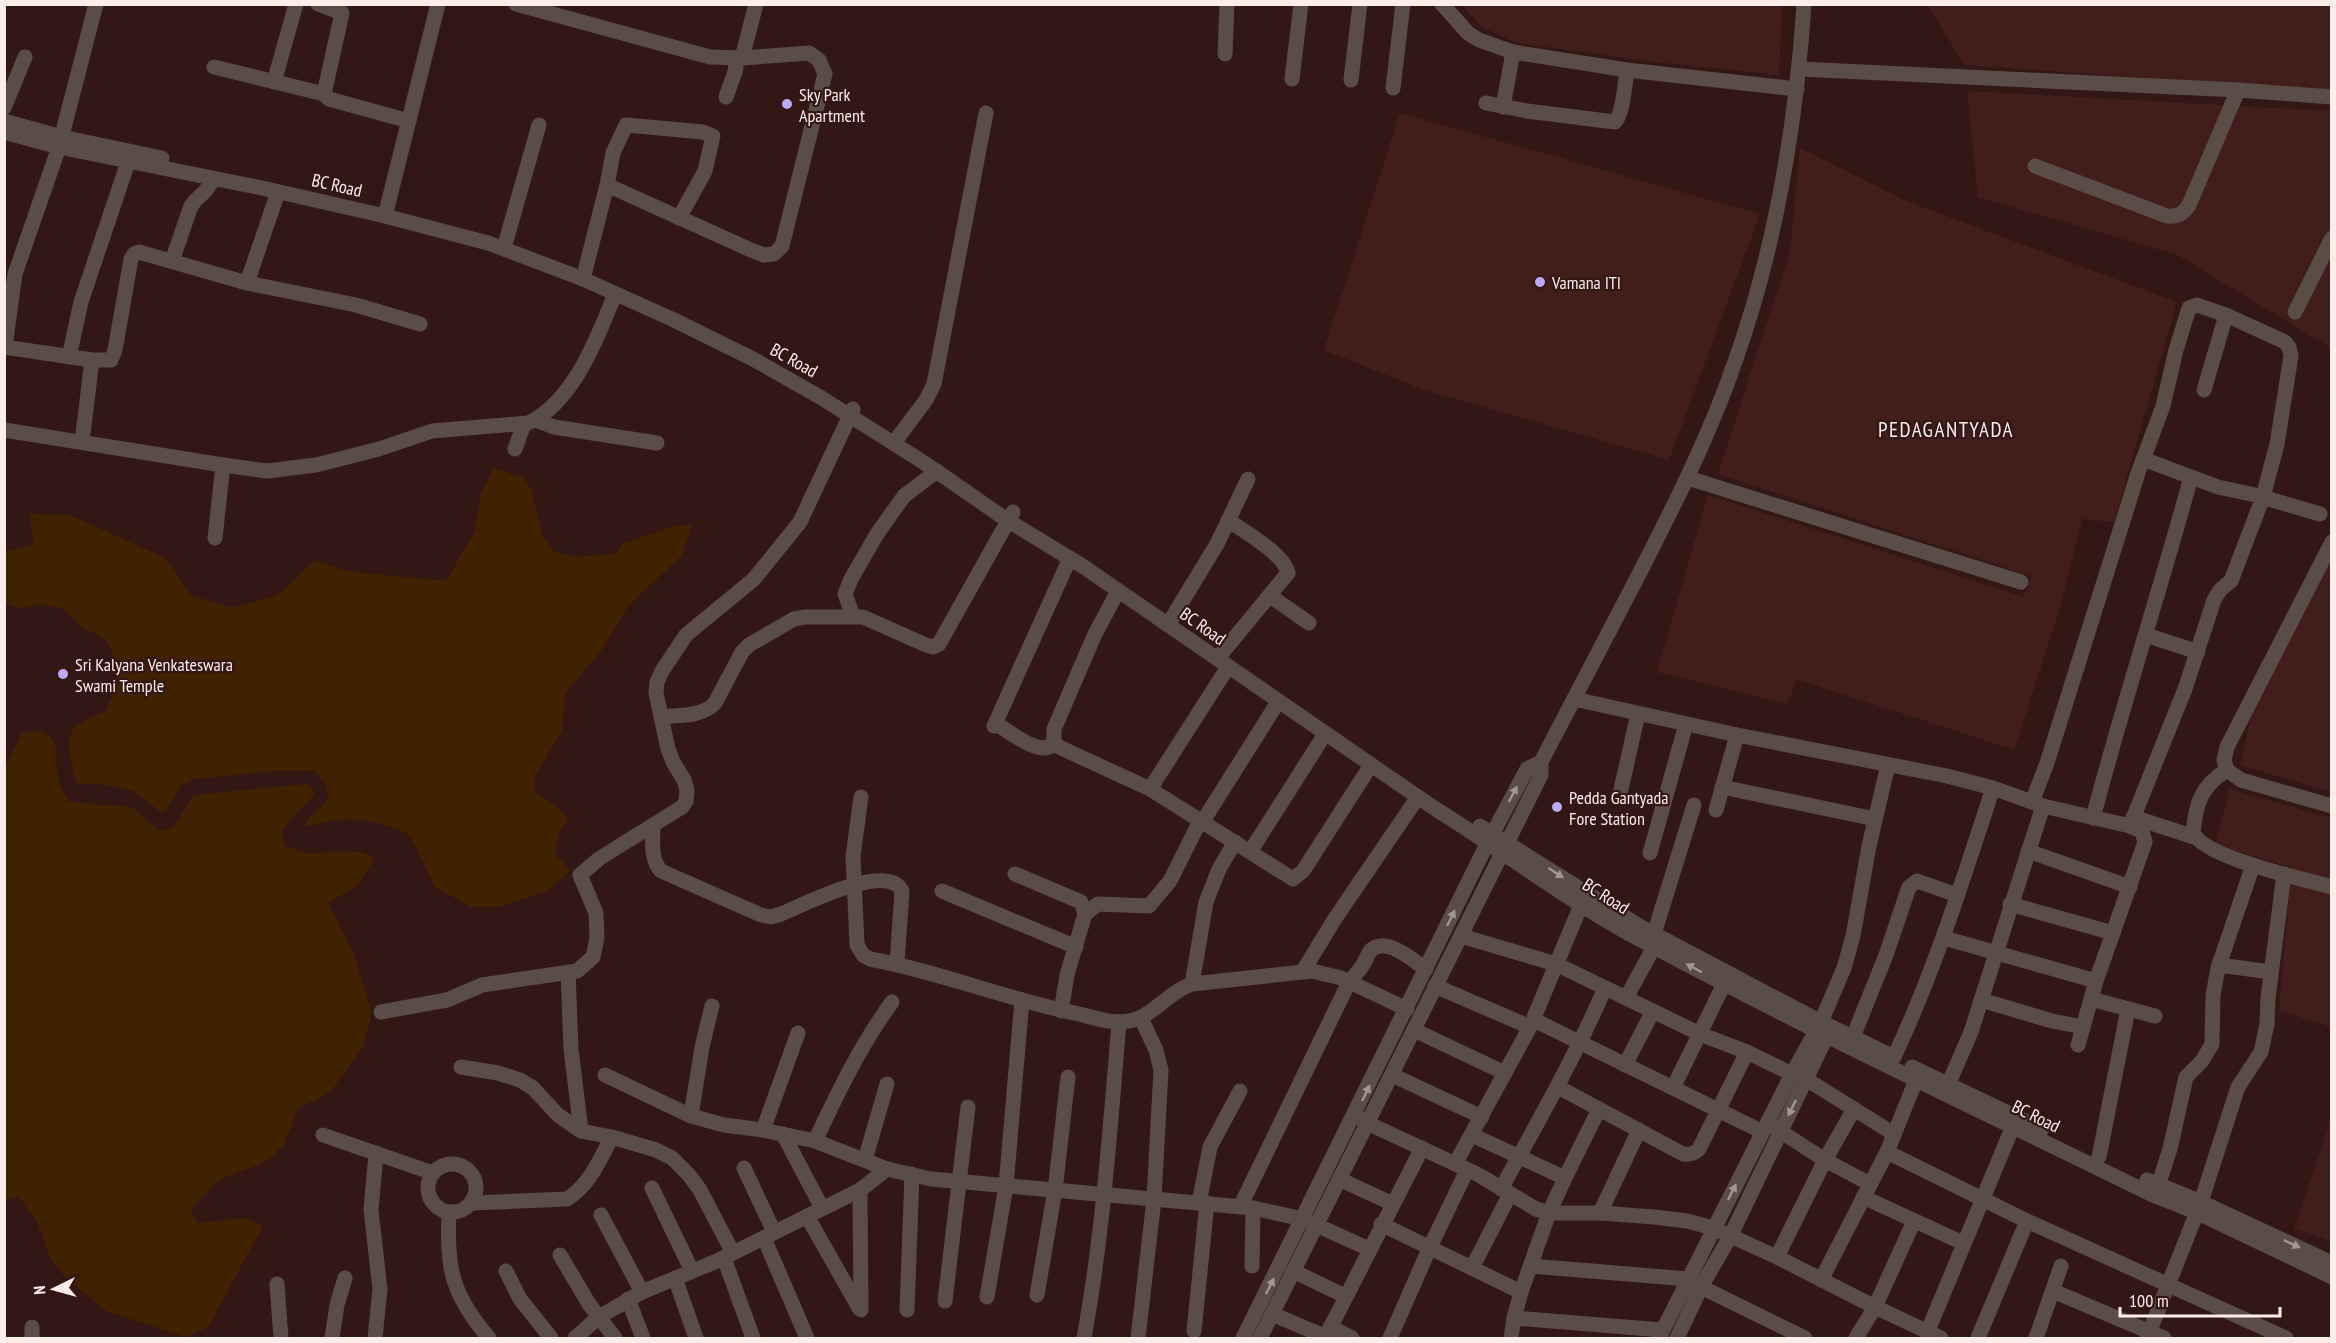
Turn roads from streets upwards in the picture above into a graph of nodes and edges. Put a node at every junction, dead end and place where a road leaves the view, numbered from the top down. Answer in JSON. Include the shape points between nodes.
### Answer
{"nodes":[{"id":1,"x":96,"y":4,"type":"edge"},
{"id":2,"x":296,"y":4,"type":"edge"},
{"id":3,"x":318,"y":4,"type":"edge"},
{"id":4,"x":438,"y":4,"type":"edge"},
{"id":5,"x":516,"y":4,"type":"edge"},
{"id":6,"x":756,"y":4,"type":"edge"},
{"id":7,"x":1227,"y":4,"type":"edge"},
{"id":8,"x":1301,"y":4,"type":"edge"},
{"id":9,"x":1360,"y":4,"type":"edge"},
{"id":10,"x":1403,"y":4,"type":"edge"},
{"id":11,"x":1442,"y":4,"type":"edge"},
{"id":12,"x":1804,"y":4,"type":"edge"},
{"id":13,"x":342,"y":9,"type":"edge"},
{"id":14,"x":1513,"y":52,"type":"junction"},
{"id":15,"x":1225,"y":54,"type":"dead end"},
{"id":16,"x":25,"y":57,"type":"dead end"},
{"id":17,"x":742,"y":58,"type":"junction"},
{"id":18,"x":214,"y":67,"type":"dead end"},
{"id":19,"x":1800,"y":69,"type":"junction"},
{"id":20,"x":1627,"y":70,"type":"junction"},
{"id":21,"x":1292,"y":80,"type":"dead end"},
{"id":22,"x":1351,"y":80,"type":"dead end"},
{"id":23,"x":274,"y":82,"type":"junction"},
{"id":24,"x":1393,"y":88,"type":"dead end"},
{"id":25,"x":1797,"y":89,"type":"junction"},
{"id":26,"x":2238,"y":90,"type":"junction"},
{"id":27,"x":324,"y":94,"type":"junction"},
{"id":28,"x":726,"y":97,"type":"dead end"},
{"id":29,"x":2331,"y":97,"type":"edge"},
{"id":30,"x":1486,"y":103,"type":"dead end"},
{"id":31,"x":1503,"y":107,"type":"junction"},
{"id":32,"x":4,"y":108,"type":"edge"},
{"id":33,"x":986,"y":113,"type":"dead end"},
{"id":34,"x":4,"y":121,"type":"edge"},
{"id":35,"x":409,"y":121,"type":"junction"},
{"id":36,"x":539,"y":125,"type":"dead end"},
{"id":37,"x":4,"y":132,"type":"edge"},
{"id":38,"x":61,"y":142,"type":"junction"},
{"id":39,"x":128,"y":162,"type":"junction"},
{"id":40,"x":2035,"y":166,"type":"dead end"},
{"id":41,"x":213,"y":179,"type":"junction"},
{"id":42,"x":607,"y":185,"type":"junction"},
{"id":43,"x":278,"y":192,"type":"junction"},
{"id":44,"x":386,"y":212,"type":"junction"},
{"id":45,"x":679,"y":218,"type":"junction"},
{"id":46,"x":2331,"y":238,"type":"edge"},
{"id":47,"x":506,"y":241,"type":"junction"},
{"id":48,"x":172,"y":261,"type":"junction"},
{"id":49,"x":585,"y":276,"type":"junction"},
{"id":50,"x":246,"y":283,"type":"junction"},
{"id":51,"x":615,"y":294,"type":"junction"},
{"id":52,"x":2295,"y":312,"type":"dead end"},
{"id":53,"x":2226,"y":315,"type":"junction"},
{"id":54,"x":420,"y":324,"type":"dead end"},
{"id":55,"x":5,"y":347,"type":"edge"},
{"id":56,"x":69,"y":357,"type":"junction"},
{"id":57,"x":92,"y":360,"type":"junction"},
{"id":58,"x":2204,"y":390,"type":"dead end"},
{"id":59,"x":851,"y":412,"type":"junction"},
{"id":60,"x":530,"y":422,"type":"junction"},
{"id":61,"x":4,"y":430,"type":"edge"},
{"id":62,"x":899,"y":436,"type":"junction"},
{"id":63,"x":82,"y":442,"type":"junction"},
{"id":64,"x":657,"y":443,"type":"dead end"},
{"id":65,"x":515,"y":449,"type":"dead end"},
{"id":66,"x":2143,"y":459,"type":"junction"},
{"id":67,"x":223,"y":465,"type":"junction"},
{"id":68,"x":937,"y":471,"type":"junction"},
{"id":69,"x":2191,"y":477,"type":"junction"},
{"id":70,"x":1688,"y":478,"type":"junction"},
{"id":71,"x":1248,"y":479,"type":"dead end"},
{"id":72,"x":2263,"y":497,"type":"junction"},
{"id":73,"x":2320,"y":514,"type":"dead end"},
{"id":74,"x":1010,"y":516,"type":"junction"},
{"id":75,"x":1228,"y":520,"type":"junction"},
{"id":76,"x":215,"y":538,"type":"dead end"},
{"id":77,"x":2331,"y":542,"type":"edge"},
{"id":78,"x":1070,"y":558,"type":"junction"},
{"id":79,"x":2020,"y":582,"type":"dead end"},
{"id":80,"x":1124,"y":592,"type":"junction"},
{"id":81,"x":1270,"y":596,"type":"junction"},
{"id":82,"x":853,"y":616,"type":"junction"},
{"id":83,"x":1172,"y":618,"type":"junction"},
{"id":84,"x":1309,"y":623,"type":"dead end"},
{"id":85,"x":2146,"y":635,"type":"junction"},
{"id":86,"x":2198,"y":652,"type":"junction"},
{"id":87,"x":1225,"y":660,"type":"junction"},
{"id":88,"x":1574,"y":699,"type":"junction"},
{"id":89,"x":1278,"y":702,"type":"junction"},
{"id":90,"x":1638,"y":714,"type":"junction"},
{"id":91,"x":661,"y":717,"type":"junction"},
{"id":92,"x":1686,"y":724,"type":"junction"},
{"id":93,"x":1325,"y":734,"type":"junction"},
{"id":94,"x":1737,"y":735,"type":"junction"},
{"id":95,"x":1054,"y":742,"type":"junction"},
{"id":96,"x":1540,"y":762,"type":"junction"},
{"id":97,"x":1371,"y":765,"type":"junction"},
{"id":98,"x":1888,"y":765,"type":"junction"},
{"id":99,"x":2227,"y":770,"type":"junction"},
{"id":100,"x":1722,"y":787,"type":"junction"},
{"id":101,"x":1993,"y":788,"type":"junction"},
{"id":102,"x":1150,"y":789,"type":"junction"},
{"id":103,"x":861,"y":797,"type":"dead end"},
{"id":104,"x":1418,"y":797,"type":"junction"},
{"id":105,"x":1619,"y":798,"type":"dead end"},
{"id":106,"x":2038,"y":804,"type":"junction"},
{"id":107,"x":1694,"y":805,"type":"dead end"},
{"id":108,"x":2331,"y":806,"type":"edge"},
{"id":109,"x":1716,"y":810,"type":"dead end"},
{"id":110,"x":2093,"y":818,"type":"junction"},
{"id":111,"x":1875,"y":819,"type":"junction"},
{"id":112,"x":1203,"y":821,"type":"junction"},
{"id":113,"x":2131,"y":822,"type":"junction"},
{"id":114,"x":653,"y":825,"type":"junction"},
{"id":115,"x":1490,"y":837,"type":"junction"},
{"id":116,"x":2194,"y":837,"type":"junction"},
{"id":117,"x":1235,"y":842,"type":"junction"},
{"id":118,"x":1505,"y":846,"type":"junction"},
{"id":119,"x":2028,"y":851,"type":"junction"},
{"id":120,"x":1250,"y":852,"type":"junction"},
{"id":121,"x":1650,"y":853,"type":"dead end"},
{"id":122,"x":2253,"y":865,"type":"junction"},
{"id":123,"x":2284,"y":873,"type":"junction"},
{"id":124,"x":1015,"y":874,"type":"dead end"},
{"id":125,"x":854,"y":885,"type":"junction"},
{"id":126,"x":2130,"y":887,"type":"junction"},
{"id":127,"x":2331,"y":887,"type":"edge"},
{"id":128,"x":942,"y":891,"type":"dead end"},
{"id":129,"x":1957,"y":895,"type":"junction"},
{"id":130,"x":2010,"y":904,"type":"junction"},
{"id":131,"x":1581,"y":905,"type":"junction"},
{"id":132,"x":1085,"y":914,"type":"junction"},
{"id":133,"x":2113,"y":933,"type":"junction"},
{"id":134,"x":1461,"y":936,"type":"junction"},
{"id":135,"x":1944,"y":938,"type":"junction"},
{"id":136,"x":1654,"y":940,"type":"junction"},
{"id":137,"x":1076,"y":947,"type":"junction"},
{"id":138,"x":1995,"y":953,"type":"junction"},
{"id":139,"x":897,"y":964,"type":"junction"},
{"id":140,"x":1556,"y":964,"type":"junction"},
{"id":141,"x":2219,"y":965,"type":"junction"},
{"id":142,"x":1426,"y":969,"type":"junction"},
{"id":143,"x":1303,"y":971,"type":"junction"},
{"id":144,"x":568,"y":972,"type":"junction"},
{"id":145,"x":2271,"y":972,"type":"junction"},
{"id":146,"x":2096,"y":981,"type":"junction"},
{"id":147,"x":1348,"y":982,"type":"junction"},
{"id":148,"x":1192,"y":984,"type":"junction"},
{"id":149,"x":1724,"y":984,"type":"junction"},
{"id":150,"x":1435,"y":986,"type":"junction"},
{"id":151,"x":1605,"y":988,"type":"junction"},
{"id":152,"x":1626,"y":998,"type":"junction"},
{"id":153,"x":2091,"y":999,"type":"junction"},
{"id":154,"x":1022,"y":1000,"type":"junction"},
{"id":155,"x":1981,"y":1000,"type":"junction"},
{"id":156,"x":892,"y":1002,"type":"dead end"},
{"id":157,"x":712,"y":1006,"type":"dead end"},
{"id":158,"x":1407,"y":1009,"type":"junction"},
{"id":159,"x":2128,"y":1009,"type":"junction"},
{"id":160,"x":1061,"y":1011,"type":"junction"},
{"id":161,"x":1653,"y":1011,"type":"junction"},
{"id":162,"x":381,"y":1012,"type":"dead end"},
{"id":163,"x":2155,"y":1016,"type":"dead end"},
{"id":164,"x":1141,"y":1018,"type":"junction"},
{"id":165,"x":1119,"y":1023,"type":"junction"},
{"id":166,"x":1532,"y":1023,"type":"junction"},
{"id":167,"x":2082,"y":1027,"type":"junction"},
{"id":168,"x":1823,"y":1029,"type":"junction"},
{"id":169,"x":1414,"y":1030,"type":"junction"},
{"id":170,"x":798,"y":1033,"type":"dead end"},
{"id":171,"x":1700,"y":1034,"type":"junction"},
{"id":172,"x":1852,"y":1037,"type":"junction"},
{"id":173,"x":1581,"y":1043,"type":"junction"},
{"id":174,"x":2078,"y":1045,"type":"dead end"},
{"id":175,"x":1747,"y":1052,"type":"junction"},
{"id":176,"x":1894,"y":1057,"type":"junction"},
{"id":177,"x":1625,"y":1065,"type":"junction"},
{"id":178,"x":461,"y":1067,"type":"dead end"},
{"id":179,"x":1505,"y":1073,"type":"junction"},
{"id":180,"x":605,"y":1075,"type":"dead end"},
{"id":181,"x":1392,"y":1075,"type":"junction"},
{"id":182,"x":1799,"y":1076,"type":"junction"},
{"id":183,"x":1068,"y":1077,"type":"dead end"},
{"id":184,"x":1916,"y":1080,"type":"junction"},
{"id":185,"x":887,"y":1084,"type":"dead end"},
{"id":186,"x":1558,"y":1087,"type":"junction"},
{"id":187,"x":1673,"y":1088,"type":"junction"},
{"id":188,"x":1946,"y":1089,"type":"junction"},
{"id":189,"x":1240,"y":1091,"type":"dead end"},
{"id":190,"x":968,"y":1107,"type":"dead end"},
{"id":191,"x":1599,"y":1109,"type":"junction"},
{"id":192,"x":1718,"y":1109,"type":"junction"},
{"id":193,"x":1854,"y":1109,"type":"junction"},
{"id":194,"x":691,"y":1116,"type":"junction"},
{"id":195,"x":1482,"y":1117,"type":"junction"},
{"id":196,"x":1361,"y":1119,"type":"junction"},
{"id":197,"x":2013,"y":1126,"type":"junction"},
{"id":198,"x":1765,"y":1127,"type":"junction"},
{"id":199,"x":763,"y":1130,"type":"junction"},
{"id":200,"x":1640,"y":1130,"type":"junction"},
{"id":201,"x":581,"y":1131,"type":"junction"},
{"id":202,"x":1780,"y":1132,"type":"junction"},
{"id":203,"x":783,"y":1134,"type":"junction"},
{"id":204,"x":1894,"y":1134,"type":"junction"},
{"id":205,"x":323,"y":1135,"type":"dead end"},
{"id":206,"x":1472,"y":1135,"type":"junction"},
{"id":207,"x":612,"y":1137,"type":"junction"},
{"id":208,"x":815,"y":1141,"type":"junction"},
{"id":209,"x":1422,"y":1148,"type":"junction"},
{"id":210,"x":1887,"y":1152,"type":"junction"},
{"id":211,"x":376,"y":1153,"type":"junction"},
{"id":212,"x":1520,"y":1155,"type":"junction"},
{"id":213,"x":2099,"y":1157,"type":"junction"},
{"id":214,"x":865,"y":1160,"type":"junction"},
{"id":215,"x":1825,"y":1160,"type":"junction"},
{"id":216,"x":1461,"y":1167,"type":"junction"},
{"id":217,"x":744,"y":1168,"type":"dead end"},
{"id":218,"x":887,"y":1169,"type":"junction"},
{"id":219,"x":433,"y":1173,"type":"junction"},
{"id":220,"x":912,"y":1174,"type":"junction"},
{"id":221,"x":1564,"y":1178,"type":"junction"},
{"id":222,"x":1339,"y":1179,"type":"junction"},
{"id":223,"x":958,"y":1182,"type":"junction"},
{"id":224,"x":1006,"y":1186,"type":"junction"},
{"id":225,"x":2158,"y":1186,"type":"junction"},
{"id":226,"x":652,"y":1188,"type":"dead end"},
{"id":227,"x":860,"y":1190,"type":"junction"},
{"id":228,"x":1055,"y":1190,"type":"junction"},
{"id":229,"x":1867,"y":1190,"type":"junction"},
{"id":230,"x":1506,"y":1191,"type":"junction"},
{"id":231,"x":1104,"y":1194,"type":"junction"},
{"id":232,"x":1983,"y":1198,"type":"junction"},
{"id":233,"x":1154,"y":1199,"type":"junction"},
{"id":234,"x":472,"y":1203,"type":"junction"},
{"id":235,"x":1203,"y":1203,"type":"junction"},
{"id":236,"x":1393,"y":1204,"type":"junction"},
{"id":237,"x":1246,"y":1207,"type":"junction"},
{"id":238,"x":2198,"y":1207,"type":"junction"},
{"id":239,"x":822,"y":1208,"type":"junction"},
{"id":240,"x":448,"y":1212,"type":"junction"},
{"id":241,"x":1549,"y":1213,"type":"junction"},
{"id":242,"x":1600,"y":1213,"type":"junction"},
{"id":243,"x":601,"y":1215,"type":"dead end"},
{"id":244,"x":807,"y":1216,"type":"junction"},
{"id":245,"x":1914,"y":1221,"type":"junction"},
{"id":246,"x":2027,"y":1221,"type":"junction"},
{"id":247,"x":1310,"y":1222,"type":"junction"},
{"id":248,"x":1382,"y":1224,"type":"junction"},
{"id":249,"x":1713,"y":1228,"type":"junction"},
{"id":250,"x":769,"y":1235,"type":"junction"},
{"id":251,"x":1731,"y":1235,"type":"junction"},
{"id":252,"x":1963,"y":1243,"type":"junction"},
{"id":253,"x":1430,"y":1247,"type":"junction"},
{"id":254,"x":1369,"y":1249,"type":"junction"},
{"id":255,"x":560,"y":1255,"type":"dead end"},
{"id":256,"x":729,"y":1255,"type":"junction"},
{"id":257,"x":1777,"y":1257,"type":"junction"},
{"id":258,"x":2331,"y":1263,"type":"edge"},
{"id":259,"x":1252,"y":1266,"type":"dead end"},
{"id":260,"x":1531,"y":1266,"type":"junction"},
{"id":261,"x":2061,"y":1266,"type":"dead end"},
{"id":262,"x":1472,"y":1268,"type":"junction"},
{"id":263,"x":506,"y":1271,"type":"dead end"},
{"id":264,"x":692,"y":1271,"type":"junction"},
{"id":265,"x":1293,"y":1271,"type":"junction"},
{"id":266,"x":2331,"y":1277,"type":"edge"},
{"id":267,"x":345,"y":1278,"type":"dead end"},
{"id":268,"x":675,"y":1278,"type":"junction"},
{"id":269,"x":1821,"y":1280,"type":"junction"},
{"id":270,"x":1695,"y":1283,"type":"junction"},
{"id":271,"x":277,"y":1284,"type":"dead end"},
{"id":272,"x":2167,"y":1285,"type":"junction"},
{"id":273,"x":2054,"y":1291,"type":"junction"},
{"id":274,"x":1521,"y":1292,"type":"junction"},
{"id":275,"x":635,"y":1295,"type":"junction"},
{"id":276,"x":1038,"y":1295,"type":"dead end"},
{"id":277,"x":1345,"y":1296,"type":"junction"},
{"id":278,"x":987,"y":1297,"type":"dead end"},
{"id":279,"x":945,"y":1301,"type":"dead end"},
{"id":280,"x":1875,"y":1307,"type":"junction"},
{"id":281,"x":907,"y":1310,"type":"dead end"},
{"id":282,"x":1272,"y":1314,"type":"junction"},
{"id":283,"x":599,"y":1317,"type":"junction"},
{"id":284,"x":1514,"y":1318,"type":"junction"},
{"id":285,"x":1194,"y":1331,"type":"dead end"},
{"id":286,"x":1327,"y":1334,"type":"edge"},
{"id":287,"x":1660,"y":1334,"type":"edge"},
{"id":288,"x":1684,"y":1336,"type":"edge"},
{"id":289,"x":1934,"y":1336,"type":"edge"},
{"id":290,"x":2154,"y":1336,"type":"edge"},
{"id":291,"x":281,"y":1338,"type":"edge"},
{"id":292,"x":332,"y":1338,"type":"edge"},
{"id":293,"x":375,"y":1338,"type":"edge"},
{"id":294,"x":489,"y":1338,"type":"edge"},
{"id":295,"x":551,"y":1338,"type":"edge"},
{"id":296,"x":575,"y":1338,"type":"edge"},
{"id":297,"x":615,"y":1338,"type":"edge"},
{"id":298,"x":643,"y":1338,"type":"edge"},
{"id":299,"x":696,"y":1338,"type":"edge"},
{"id":300,"x":753,"y":1338,"type":"edge"},
{"id":301,"x":807,"y":1338,"type":"edge"},
{"id":302,"x":1084,"y":1338,"type":"edge"},
{"id":303,"x":1138,"y":1338,"type":"edge"},
{"id":304,"x":1243,"y":1338,"type":"edge"},
{"id":305,"x":1260,"y":1338,"type":"edge"},
{"id":306,"x":1352,"y":1338,"type":"edge"},
{"id":307,"x":1390,"y":1338,"type":"edge"},
{"id":308,"x":1511,"y":1338,"type":"edge"},
{"id":309,"x":1805,"y":1338,"type":"edge"},
{"id":310,"x":1856,"y":1338,"type":"edge"},
{"id":311,"x":1977,"y":1338,"type":"edge"},
{"id":312,"x":2036,"y":1338,"type":"edge"},
{"id":313,"x":2286,"y":1338,"type":"edge"}],
"edges":[{"from":1,"to":38,"type":"street"},
{"from":2,"to":23,"type":"street"},
{"from":3,"to":13,"type":"street"},
{"from":4,"to":35,"type":"street"},
{"from":5,"to":17,"type":"street","via":[[711,57]]},
{"from":6,"to":17,"type":"street"},
{"from":7,"to":15,"type":"street"},
{"from":8,"to":21,"type":"street"},
{"from":9,"to":22,"type":"street"},
{"from":10,"to":24,"type":"street"},
{"from":11,"to":14,"type":"street","via":[[1468,33]]},
{"from":12,"to":19,"type":"street"},
{"from":13,"to":27,"type":"street"},
{"from":14,"to":20,"type":"street"},
{"from":14,"to":31,"type":"street"},
{"from":16,"to":32,"type":"street"},
{"from":17,"to":28,"type":"street","via":[[735,61]]},
{"from":17,"to":45,"type":"street","via":[[809,53],[819,60],[825,74],[782,246],[774,254],[764,255]]},
{"from":18,"to":23,"type":"street"},
{"from":19,"to":25,"type":"street"},
{"from":19,"to":26,"type":"street"},
{"from":20,"to":25,"type":"street"},
{"from":20,"to":31,"type":"street","via":[[1614,122]]},
{"from":23,"to":27,"type":"street"},
{"from":25,"to":70,"type":"street","via":[[1778,209],[1766,257],[1740,348]]},
{"from":26,"to":29,"type":"street"},
{"from":26,"to":40,"type":"street","via":[[2189,205],[2176,217]]},
{"from":27,"to":35,"type":"street","via":[[329,99]]},
{"from":30,"to":31,"type":"street"},
{"from":33,"to":62,"type":"street","via":[[934,384]]},
{"from":34,"to":38,"type":"street","name":"BC Road"},
{"from":35,"to":44,"type":"street"},
{"from":36,"to":47,"type":"street"},
{"from":37,"to":38,"type":"street","name":"BC Road"},
{"from":38,"to":39,"type":"street","name":"BC Road"},
{"from":38,"to":44,"type":"street","name":"BC Road"},
{"from":38,"to":55,"type":"street","via":[[15,274]]},
{"from":39,"to":41,"type":"street","name":"BC Road"},
{"from":39,"to":56,"type":"street","via":[[81,302]]},
{"from":41,"to":43,"type":"street","name":"BC Road"},
{"from":41,"to":48,"type":"street","via":[[209,189],[191,206]]},
{"from":42,"to":45,"type":"street"},
{"from":42,"to":45,"type":"street","via":[[613,153],[626,125],[713,136],[705,171]]},
{"from":42,"to":49,"type":"street"},
{"from":43,"to":44,"type":"street","name":"BC Road"},
{"from":43,"to":50,"type":"street"},
{"from":44,"to":47,"type":"street","name":"BC Road","via":[[448,222]]},
{"from":44,"to":49,"type":"street","name":"BC Road"},
{"from":46,"to":52,"type":"street"},
{"from":47,"to":49,"type":"street","name":"BC Road"},
{"from":48,"to":50,"type":"street"},
{"from":48,"to":57,"type":"street","via":[[134,254],[114,356],[105,361]]},
{"from":49,"to":51,"type":"street","name":"BC Road"},
{"from":49,"to":59,"type":"street","name":"BC Road","via":[[677,311],[825,390]]},
{"from":50,"to":54,"type":"street","via":[[356,305]]},
{"from":51,"to":59,"type":"street","name":"BC Road","via":[[674,320]]},
{"from":51,"to":60,"type":"street","via":[[580,372],[552,406]]},
{"from":53,"to":58,"type":"street"},
{"from":53,"to":66,"type":"street","via":[[2197,305],[2189,308],[2163,406]]},
{"from":53,"to":72,"type":"street","via":[[2285,342],[2291,356],[2277,444]]},
{"from":55,"to":56,"type":"street"},
{"from":56,"to":57,"type":"street"},
{"from":57,"to":63,"type":"street"},
{"from":59,"to":62,"type":"street","name":"BC Road"},
{"from":59,"to":68,"type":"street","name":"BC Road"},
{"from":59,"to":91,"type":"street","via":[[792,534],[754,579],[686,635],[662,671],[656,693]]},
{"from":60,"to":64,"type":"street"},
{"from":60,"to":65,"type":"street"},
{"from":60,"to":67,"type":"street","via":[[432,431],[316,465],[267,471]]},
{"from":61,"to":63,"type":"street"},
{"from":62,"to":74,"type":"street","name":"BC Road","via":[[928,453]]},
{"from":63,"to":67,"type":"street"},
{"from":66,"to":69,"type":"street"},
{"from":66,"to":106,"type":"street","via":[[2047,763]]},
{"from":67,"to":76,"type":"street"},
{"from":68,"to":74,"type":"street","name":"BC Road"},
{"from":68,"to":82,"type":"street","via":[[904,496],[850,579],[845,594]]},
{"from":69,"to":72,"type":"street"},
{"from":69,"to":85,"type":"street"},
{"from":70,"to":79,"type":"street"},
{"from":70,"to":88,"type":"street"},
{"from":71,"to":75,"type":"street"},
{"from":72,"to":73,"type":"street"},
{"from":72,"to":86,"type":"street","via":[[2231,581],[2214,600]]},
{"from":74,"to":78,"type":"street","name":"BC Road"},
{"from":74,"to":80,"type":"street","name":"BC Road"},
{"from":74,"to":82,"type":"street","via":[[939,644],[926,645],[872,620]]},
{"from":75,"to":81,"type":"street","via":[[1287,566],[1288,573]]},
{"from":75,"to":83,"type":"street"},
{"from":77,"to":99,"type":"street","via":[[2227,747]]},
{"from":78,"to":80,"type":"street","name":"BC Road"},
{"from":78,"to":95,"type":"street","via":[[995,725],[1037,748],[1046,749]]},
{"from":80,"to":83,"type":"street","name":"BC Road"},
{"from":80,"to":87,"type":"street","name":"BC Road"},
{"from":80,"to":95,"type":"street","via":[[1100,623],[1054,729]]},
{"from":81,"to":84,"type":"street"},
{"from":81,"to":87,"type":"street"},
{"from":82,"to":91,"type":"street","via":[[794,619],[742,652],[710,709]]},
{"from":83,"to":87,"type":"street","name":"BC Road"},
{"from":85,"to":86,"type":"street"},
{"from":85,"to":110,"type":"street"},
{"from":86,"to":113,"type":"street"},
{"from":87,"to":89,"type":"street","name":"BC Road"},
{"from":87,"to":102,"type":"street"},
{"from":87,"to":115,"type":"street","name":"BC Road"},
{"from":88,"to":90,"type":"street"},
{"from":88,"to":96,"type":"street"},
{"from":89,"to":93,"type":"street","name":"BC Road"},
{"from":89,"to":112,"type":"street"},
{"from":90,"to":92,"type":"street"},
{"from":90,"to":105,"type":"street"},
{"from":91,"to":114,"type":"street","via":[[668,749],[687,790],[682,807]]},
{"from":92,"to":94,"type":"street"},
{"from":92,"to":121,"type":"street"},
{"from":93,"to":97,"type":"street","name":"BC Road"},
{"from":93,"to":120,"type":"street"},
{"from":94,"to":98,"type":"street"},
{"from":94,"to":100,"type":"street"},
{"from":95,"to":102,"type":"street"},
{"from":115,"to":96,"type":"street","one_way":true,"via":[[1527,769]]},
{"from":96,"to":118,"type":"street","via":[[1541,774]]},
{"from":97,"to":104,"type":"street","name":"BC Road"},
{"from":97,"to":120,"type":"street","via":[[1298,877],[1289,878]]},
{"from":98,"to":101,"type":"street"},
{"from":98,"to":111,"type":"street"},
{"from":99,"to":108,"type":"street","via":[[2241,780]]},
{"from":99,"to":116,"type":"street","via":[[2214,778],[2199,799]]},
{"from":100,"to":109,"type":"street"},
{"from":100,"to":111,"type":"street"},
{"from":101,"to":106,"type":"street"},
{"from":101,"to":129,"type":"street"},
{"from":102,"to":112,"type":"street"},
{"from":103,"to":125,"type":"street"},
{"from":104,"to":115,"type":"street","name":"BC Road"},
{"from":104,"to":143,"type":"street"},
{"from":106,"to":110,"type":"street"},
{"from":106,"to":119,"type":"street"},
{"from":107,"to":136,"type":"street"},
{"from":110,"to":113,"type":"street"},
{"from":111,"to":168,"type":"street","via":[[1853,936]]},
{"from":112,"to":117,"type":"street"},
{"from":112,"to":132,"type":"street","via":[[1170,881],[1149,906],[1098,904]]},
{"from":113,"to":116,"type":"street"},
{"from":113,"to":126,"type":"street","via":[[2142,831],[2145,842]]},
{"from":114,"to":125,"type":"street","via":[[653,854],[661,871],[761,915],[781,915]]},
{"from":114,"to":144,"type":"street","via":[[580,875],[596,913],[597,938],[593,957],[577,971]]},
{"from":115,"to":118,"type":"street","name":"BC Road"},
{"from":142,"to":115,"type":"street","one_way":true},
{"from":116,"to":122,"type":"street","via":[[2211,850]]},
{"from":117,"to":120,"type":"street"},
{"from":117,"to":148,"type":"street","via":[[1206,902]]},
{"from":118,"to":131,"type":"street","name":"BC Road"},
{"from":118,"to":134,"type":"street"},
{"from":118,"to":136,"type":"street","one_way":true,"via":[[1641,927]]},
{"from":119,"to":126,"type":"street"},
{"from":119,"to":130,"type":"street"},
{"from":122,"to":123,"type":"street"},
{"from":122,"to":141,"type":"street"},
{"from":123,"to":127,"type":"street"},
{"from":123,"to":145,"type":"street"},
{"from":124,"to":132,"type":"street","via":[[1081,902]]},
{"from":125,"to":139,"type":"street","via":[[859,951],[870,959]]},
{"from":125,"to":139,"type":"street","via":[[877,879],[894,882],[902,891]]},
{"from":126,"to":133,"type":"street"},
{"from":128,"to":137,"type":"street"},
{"from":129,"to":135,"type":"street"},
{"from":129,"to":172,"type":"street","via":[[1917,881],[1909,887]]},
{"from":130,"to":133,"type":"street"},
{"from":130,"to":138,"type":"street"},
{"from":131,"to":136,"type":"street","name":"BC Road"},
{"from":131,"to":140,"type":"street"},
{"from":132,"to":137,"type":"street"},
{"from":133,"to":146,"type":"street"},
{"from":134,"to":140,"type":"street"},
{"from":134,"to":150,"type":"street"},
{"from":135,"to":138,"type":"street"},
{"from":135,"to":176,"type":"street"},
{"from":149,"to":136,"type":"street","name":"BC Road","one_way":true},
{"from":136,"to":152,"type":"street"},
{"from":136,"to":168,"type":"street"},
{"from":137,"to":160,"type":"street"},
{"from":138,"to":146,"type":"street"},
{"from":138,"to":155,"type":"street"},
{"from":139,"to":154,"type":"street"},
{"from":140,"to":151,"type":"street"},
{"from":140,"to":166,"type":"street"},
{"from":141,"to":145,"type":"street"},
{"from":141,"to":225,"type":"street","via":[[2213,995],[2212,1044],[2186,1077]]},
{"from":142,"to":147,"type":"street","via":[[1395,949],[1377,946]]},
{"from":142,"to":158,"type":"street"},
{"from":143,"to":147,"type":"street","via":[[1324,973]]},
{"from":143,"to":148,"type":"street"},
{"from":144,"to":162,"type":"street","via":[[482,985],[447,1000]]},
{"from":144,"to":201,"type":"street","via":[[571,1049]]},
{"from":145,"to":238,"type":"street","via":[[2261,1052],[2238,1088]]},
{"from":146,"to":153,"type":"street"},
{"from":147,"to":158,"type":"street"},
{"from":147,"to":237,"type":"street"},
{"from":148,"to":164,"type":"street"},
{"from":149,"to":168,"type":"street","name":"BC Road","via":[[1812,1029]]},
{"from":149,"to":171,"type":"street"},
{"from":150,"to":166,"type":"street"},
{"from":150,"to":169,"type":"street"},
{"from":151,"to":152,"type":"street"},
{"from":151,"to":173,"type":"street"},
{"from":152,"to":161,"type":"street"},
{"from":153,"to":159,"type":"street"},
{"from":153,"to":167,"type":"street"},
{"from":154,"to":160,"type":"street"},
{"from":154,"to":224,"type":"street"},
{"from":155,"to":167,"type":"street"},
{"from":155,"to":188,"type":"street"},
{"from":156,"to":208,"type":"street","via":[[844,1078]]},
{"from":157,"to":194,"type":"street"},
{"from":196,"to":158,"type":"street","one_way":true},
{"from":159,"to":163,"type":"street"},
{"from":159,"to":213,"type":"street"},
{"from":160,"to":165,"type":"street"},
{"from":161,"to":171,"type":"street"},
{"from":161,"to":177,"type":"street"},
{"from":164,"to":165,"type":"street"},
{"from":164,"to":233,"type":"street","via":[[1161,1070]]},
{"from":165,"to":231,"type":"street"},
{"from":166,"to":173,"type":"street"},
{"from":166,"to":179,"type":"street"},
{"from":167,"to":174,"type":"street"},
{"from":168,"to":172,"type":"street"},
{"from":168,"to":182,"type":"street"},
{"from":168,"to":184,"type":"street","name":"BC Road"},
{"from":169,"to":179,"type":"street"},
{"from":169,"to":181,"type":"street"},
{"from":170,"to":199,"type":"street"},
{"from":171,"to":175,"type":"street"},
{"from":171,"to":187,"type":"street"},
{"from":172,"to":176,"type":"street"},
{"from":173,"to":177,"type":"street"},
{"from":173,"to":186,"type":"street"},
{"from":175,"to":182,"type":"street"},
{"from":175,"to":192,"type":"street"},
{"from":176,"to":188,"type":"street"},
{"from":177,"to":187,"type":"street"},
{"from":178,"to":201,"type":"street","via":[[520,1080]]},
{"from":179,"to":195,"type":"street"},
{"from":180,"to":194,"type":"street"},
{"from":181,"to":195,"type":"street"},
{"from":181,"to":196,"type":"street"},
{"from":182,"to":193,"type":"street"},
{"from":182,"to":198,"type":"street"},
{"from":182,"to":202,"type":"street","one_way":true},
{"from":183,"to":228,"type":"street"},
{"from":184,"to":188,"type":"street","name":"BC Road"},
{"from":184,"to":204,"type":"street"},
{"from":185,"to":214,"type":"street"},
{"from":186,"to":191,"type":"street"},
{"from":186,"to":212,"type":"street"},
{"from":187,"to":192,"type":"street"},
{"from":188,"to":197,"type":"street","name":"BC Road"},
{"from":188,"to":213,"type":"street"},
{"from":189,"to":235,"type":"street","via":[[1210,1147]]},
{"from":190,"to":223,"type":"street"},
{"from":191,"to":200,"type":"street"},
{"from":191,"to":221,"type":"street"},
{"from":192,"to":198,"type":"street"},
{"from":192,"to":200,"type":"street","via":[[1699,1149],[1689,1155]]},
{"from":193,"to":204,"type":"street"},
{"from":193,"to":215,"type":"street"},
{"from":194,"to":199,"type":"street"},
{"from":195,"to":206,"type":"street"},
{"from":196,"to":209,"type":"street"},
{"from":196,"to":222,"type":"street"},
{"from":196,"to":247,"type":"street"},
{"from":197,"to":232,"type":"street"},
{"from":197,"to":238,"type":"street","name":"BC Road","via":[[2153,1195]]},
{"from":198,"to":202,"type":"street"},
{"from":249,"to":198,"type":"street","one_way":true},
{"from":199,"to":203,"type":"street"},
{"from":200,"to":242,"type":"street"},
{"from":201,"to":207,"type":"street"},
{"from":202,"to":215,"type":"street"},
{"from":202,"to":251,"type":"street"},
{"from":203,"to":208,"type":"street"},
{"from":203,"to":239,"type":"street"},
{"from":204,"to":210,"type":"street"},
{"from":205,"to":211,"type":"street"},
{"from":206,"to":212,"type":"street"},
{"from":206,"to":216,"type":"street"},
{"from":207,"to":234,"type":"street","via":[[583,1185],[567,1199]]},
{"from":207,"to":256,"type":"street","via":[[656,1150],[689,1174]]},
{"from":208,"to":214,"type":"street"},
{"from":209,"to":216,"type":"street"},
{"from":209,"to":236,"type":"street"},
{"from":210,"to":229,"type":"street"},
{"from":210,"to":232,"type":"street"},
{"from":211,"to":219,"type":"street"},
{"from":211,"to":293,"type":"street","via":[[371,1210],[380,1288]]},
{"from":212,"to":221,"type":"street"},
{"from":212,"to":230,"type":"street"},
{"from":213,"to":225,"type":"street"},
{"from":214,"to":218,"type":"street"},
{"from":215,"to":229,"type":"street"},
{"from":215,"to":257,"type":"street"},
{"from":216,"to":230,"type":"street"},
{"from":216,"to":253,"type":"street"},
{"from":217,"to":250,"type":"street"},
{"from":218,"to":220,"type":"street"},
{"from":218,"to":227,"type":"street"},
{"from":219,"to":234,"type":"street","via":[[447,1164],[470,1171],[476,1186]]},
{"from":219,"to":240,"type":"street","via":[[428,1195],[437,1208]]},
{"from":220,"to":223,"type":"street"},
{"from":220,"to":281,"type":"street"},
{"from":221,"to":241,"type":"street"},
{"from":222,"to":236,"type":"street"},
{"from":222,"to":247,"type":"street"},
{"from":223,"to":224,"type":"street"},
{"from":223,"to":279,"type":"street"},
{"from":224,"to":228,"type":"street"},
{"from":224,"to":278,"type":"street"},
{"from":225,"to":238,"type":"street"},
{"from":226,"to":264,"type":"street"},
{"from":227,"to":239,"type":"street"},
{"from":227,"to":244,"type":"street","via":[[861,1310]]},
{"from":228,"to":231,"type":"street"},
{"from":228,"to":276,"type":"street"},
{"from":229,"to":245,"type":"street"},
{"from":229,"to":269,"type":"street"},
{"from":230,"to":241,"type":"street"},
{"from":230,"to":262,"type":"street"},
{"from":231,"to":233,"type":"street"},
{"from":231,"to":302,"type":"street"},
{"from":232,"to":246,"type":"street"},
{"from":232,"to":252,"type":"street"},
{"from":233,"to":235,"type":"street"},
{"from":233,"to":303,"type":"street"},
{"from":234,"to":240,"type":"street","via":[[461,1212]]},
{"from":235,"to":237,"type":"street"},
{"from":235,"to":285,"type":"street"},
{"from":236,"to":248,"type":"street"},
{"from":237,"to":247,"type":"street"},
{"from":237,"to":259,"type":"street"},
{"from":238,"to":258,"type":"street","one_way":true},
{"from":238,"to":266,"type":"street","name":"BC Road"},
{"from":238,"to":272,"type":"street"},
{"from":239,"to":244,"type":"street"},
{"from":240,"to":294,"type":"street","via":[[447,1249],[454,1284]]},
{"from":241,"to":242,"type":"street"},
{"from":241,"to":260,"type":"street"},
{"from":242,"to":249,"type":"street","via":[[1687,1221]]},
{"from":243,"to":275,"type":"street"},
{"from":244,"to":250,"type":"street"},
{"from":245,"to":252,"type":"street"},
{"from":245,"to":280,"type":"street"},
{"from":246,"to":272,"type":"street"},
{"from":246,"to":311,"type":"street"},
{"from":247,"to":254,"type":"street"},
{"from":247,"to":265,"type":"street"},
{"from":304,"to":247,"type":"street","one_way":true},
{"from":248,"to":253,"type":"street"},
{"from":248,"to":254,"type":"street"},
{"from":249,"to":251,"type":"street"},
{"from":249,"to":270,"type":"street"},
{"from":250,"to":256,"type":"street"},
{"from":250,"to":301,"type":"street"},
{"from":251,"to":257,"type":"street"},
{"from":251,"to":270,"type":"street"},
{"from":252,"to":289,"type":"street"},
{"from":253,"to":262,"type":"street"},
{"from":253,"to":307,"type":"street"},
{"from":254,"to":277,"type":"street"},
{"from":255,"to":283,"type":"street"},
{"from":256,"to":264,"type":"street"},
{"from":256,"to":300,"type":"street"},
{"from":257,"to":269,"type":"street"},
{"from":260,"to":270,"type":"street"},
{"from":260,"to":274,"type":"street"},
{"from":261,"to":273,"type":"street"},
{"from":262,"to":274,"type":"street"},
{"from":263,"to":295,"type":"street","via":[[520,1299]]},
{"from":264,"to":268,"type":"street"},
{"from":265,"to":277,"type":"street"},
{"from":265,"to":282,"type":"street"},
{"from":267,"to":292,"type":"street"},
{"from":268,"to":275,"type":"street"},
{"from":268,"to":299,"type":"street"},
{"from":269,"to":280,"type":"street"},
{"from":270,"to":287,"type":"street"},
{"from":270,"to":288,"type":"street"},
{"from":270,"to":309,"type":"street"},
{"from":271,"to":291,"type":"street"},
{"from":272,"to":290,"type":"street"},
{"from":272,"to":313,"type":"street"},
{"from":273,"to":290,"type":"street"},
{"from":273,"to":312,"type":"street"},
{"from":274,"to":284,"type":"street"},
{"from":275,"to":283,"type":"street"},
{"from":275,"to":298,"type":"street"},
{"from":277,"to":286,"type":"street"},
{"from":280,"to":289,"type":"street"},
{"from":280,"to":310,"type":"street"},
{"from":282,"to":286,"type":"street"},
{"from":282,"to":305,"type":"street"},
{"from":283,"to":296,"type":"street"},
{"from":283,"to":297,"type":"street"},
{"from":284,"to":287,"type":"street"},
{"from":284,"to":308,"type":"street"},
{"from":286,"to":306,"type":"street"}]}
